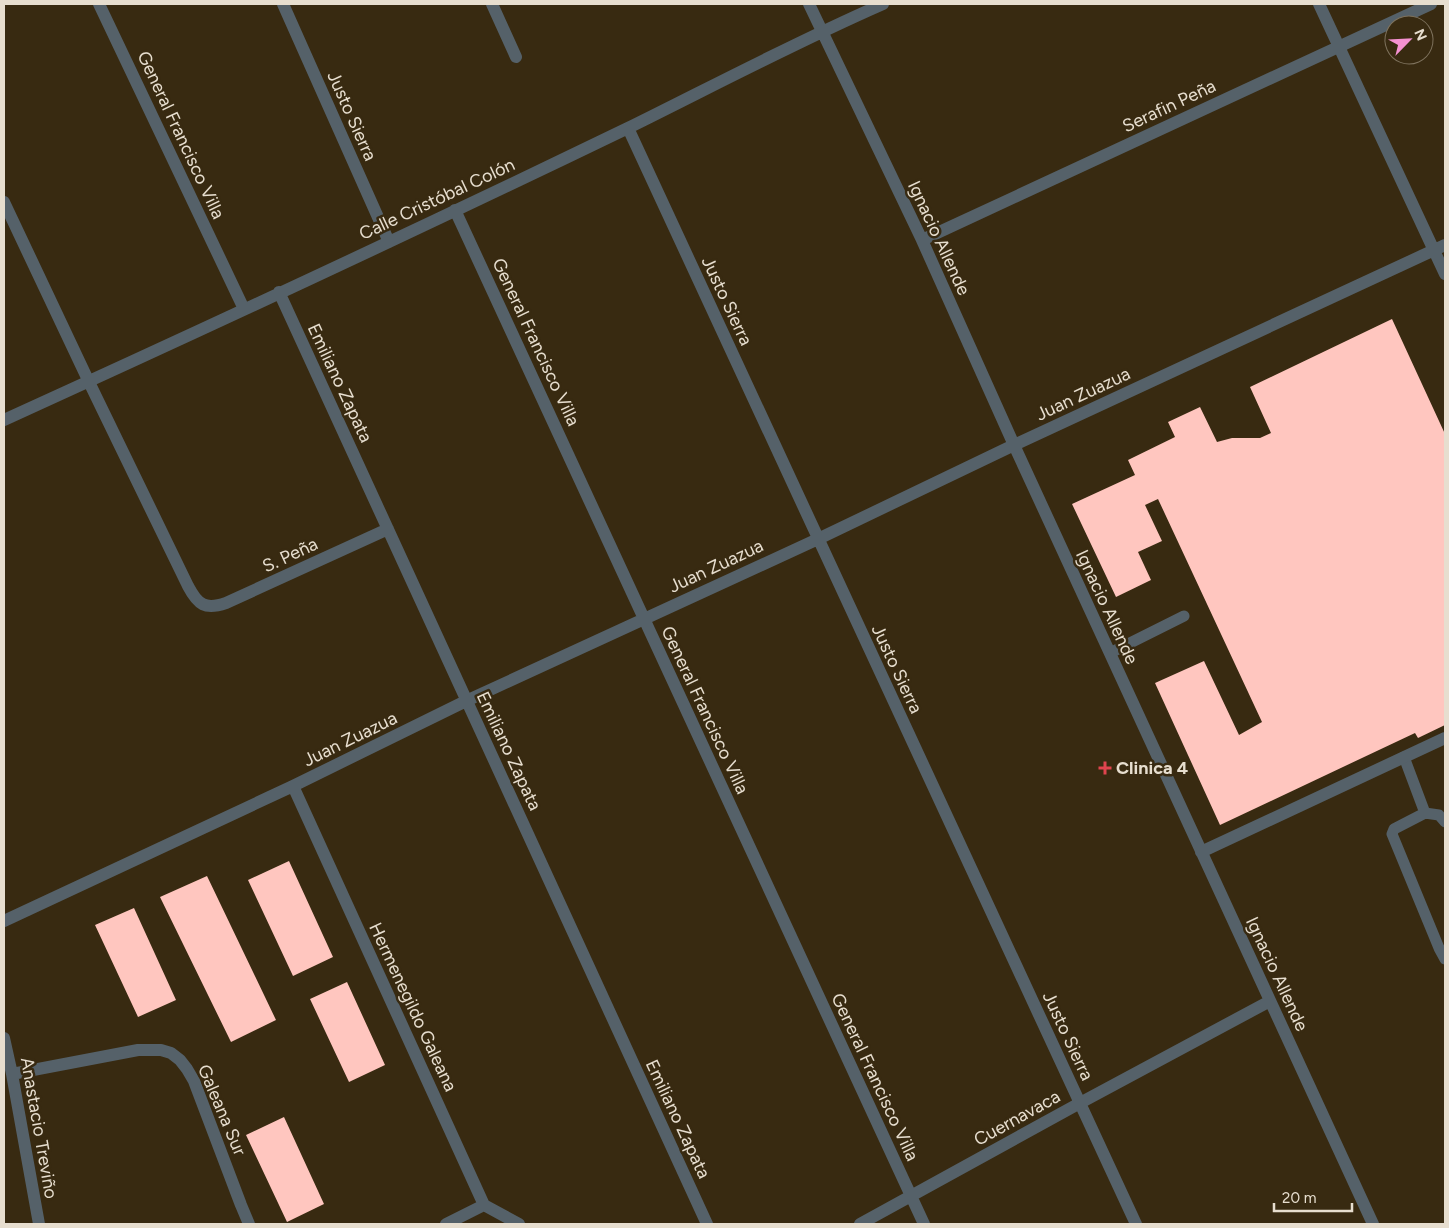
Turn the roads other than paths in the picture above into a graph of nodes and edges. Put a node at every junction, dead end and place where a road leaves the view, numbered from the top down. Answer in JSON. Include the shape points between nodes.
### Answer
{"nodes":[{"id":1,"x":99,"y":4,"type":"edge"},
{"id":2,"x":283,"y":4,"type":"edge"},
{"id":3,"x":492,"y":4,"type":"edge"},
{"id":4,"x":809,"y":4,"type":"edge"},
{"id":5,"x":883,"y":4,"type":"edge"},
{"id":6,"x":1319,"y":4,"type":"edge"},
{"id":7,"x":1431,"y":4,"type":"edge"},
{"id":8,"x":822,"y":31,"type":"junction"},
{"id":9,"x":1338,"y":47,"type":"junction"},
{"id":10,"x":516,"y":57,"type":"dead end"},
{"id":11,"x":628,"y":128,"type":"junction"},
{"id":12,"x":4,"y":202,"type":"edge"},
{"id":13,"x":455,"y":210,"type":"junction"},
{"id":14,"x":922,"y":240,"type":"junction"},
{"id":15,"x":389,"y":242,"type":"junction"},
{"id":16,"x":1440,"y":248,"type":"edge"},
{"id":17,"x":1445,"y":274,"type":"edge"},
{"id":18,"x":279,"y":292,"type":"junction"},
{"id":19,"x":244,"y":309,"type":"junction"},
{"id":20,"x":89,"y":382,"type":"junction"},
{"id":21,"x":4,"y":420,"type":"edge"},
{"id":22,"x":1014,"y":445,"type":"junction"},
{"id":23,"x":388,"y":529,"type":"junction"},
{"id":24,"x":818,"y":538,"type":"junction"},
{"id":25,"x":1184,"y":616,"type":"dead end"},
{"id":26,"x":644,"y":618,"type":"junction"},
{"id":27,"x":1110,"y":653,"type":"junction"},
{"id":28,"x":466,"y":700,"type":"junction"},
{"id":29,"x":1445,"y":738,"type":"edge"},
{"id":30,"x":1404,"y":757,"type":"junction"},
{"id":31,"x":293,"y":786,"type":"junction"},
{"id":32,"x":1425,"y":813,"type":"junction"},
{"id":33,"x":1445,"y":822,"type":"edge"},
{"id":34,"x":1201,"y":852,"type":"junction"},
{"id":35,"x":4,"y":921,"type":"edge"},
{"id":36,"x":1445,"y":960,"type":"edge"},
{"id":37,"x":1270,"y":1001,"type":"junction"},
{"id":38,"x":4,"y":1038,"type":"edge"},
{"id":39,"x":12,"y":1074,"type":"junction"},
{"id":40,"x":1080,"y":1103,"type":"junction"},
{"id":41,"x":911,"y":1196,"type":"junction"},
{"id":42,"x":484,"y":1205,"type":"junction"},
{"id":43,"x":39,"y":1224,"type":"edge"},
{"id":44,"x":250,"y":1224,"type":"edge"},
{"id":45,"x":446,"y":1224,"type":"edge"},
{"id":46,"x":519,"y":1224,"type":"edge"},
{"id":47,"x":707,"y":1224,"type":"edge"},
{"id":48,"x":860,"y":1224,"type":"edge"},
{"id":49,"x":924,"y":1224,"type":"edge"},
{"id":50,"x":1136,"y":1224,"type":"edge"},
{"id":51,"x":1373,"y":1224,"type":"edge"}],
"edges":[{"from":1,"to":19,"type":"street","name":"General Francisco Villa"},
{"from":2,"to":15,"type":"street","name":"Justo Sierra"},
{"from":3,"to":10,"type":"street"},
{"from":4,"to":8,"type":"street","name":"Ignacio Allende"},
{"from":5,"to":8,"type":"street","name":"Calle Cristóbal Colón"},
{"from":6,"to":9,"type":"street"},
{"from":7,"to":9,"type":"street","name":"Serafin Peña"},
{"from":8,"to":11,"type":"street","name":"Calle Cristóbal Colón"},
{"from":8,"to":14,"type":"street","name":"Ignacio Allende"},
{"from":9,"to":14,"type":"street","name":"Serafin Peña"},
{"from":9,"to":16,"type":"street"},
{"from":11,"to":13,"type":"street","name":"Calle Cristóbal Colón"},
{"from":11,"to":24,"type":"street","name":"Justo Sierra"},
{"from":12,"to":20,"type":"street"},
{"from":13,"to":15,"type":"street","name":"Calle Cristóbal Colón"},
{"from":13,"to":26,"type":"street","name":"General Francisco Villa"},
{"from":14,"to":22,"type":"street","name":"Ignacio Allende"},
{"from":15,"to":18,"type":"street","name":"Calle Cristóbal Colón"},
{"from":16,"to":17,"type":"street"},
{"from":16,"to":22,"type":"street","name":"Juan Zuazua"},
{"from":18,"to":19,"type":"street","name":"Calle Cristóbal Colón"},
{"from":18,"to":23,"type":"street","name":"Emiliano Zapata"},
{"from":19,"to":20,"type":"street","name":"Calle Cristóbal Colón"},
{"from":20,"to":21,"type":"street","name":"Calle Cristóbal Colón"},
{"from":20,"to":23,"type":"street","name":"S. Peña","via":[[193,596],[206,606],[226,604]]},
{"from":22,"to":24,"type":"street","name":"Juan Zuazua"},
{"from":22,"to":27,"type":"street","name":"Ignacio Allende"},
{"from":23,"to":28,"type":"street","name":"Emiliano Zapata"},
{"from":24,"to":26,"type":"street","name":"Juan Zuazua"},
{"from":24,"to":40,"type":"street","name":"Justo Sierra"},
{"from":25,"to":27,"type":"lane"},
{"from":26,"to":28,"type":"street","name":"Juan Zuazua"},
{"from":26,"to":41,"type":"street","name":"General Francisco Villa"},
{"from":27,"to":34,"type":"street","name":"Ignacio Allende"},
{"from":28,"to":31,"type":"street","name":"Juan Zuazua"},
{"from":28,"to":47,"type":"street","name":"Emiliano Zapata"},
{"from":29,"to":30,"type":"street"},
{"from":30,"to":32,"type":"lane"},
{"from":30,"to":34,"type":"street"},
{"from":31,"to":35,"type":"street","name":"Juan Zuazua"},
{"from":31,"to":42,"type":"street","name":"Hermenegildo Galeana"},
{"from":32,"to":33,"type":"lane","via":[[1439,815]]},
{"from":32,"to":36,"type":"lane","via":[[1394,829],[1392,834]]},
{"from":34,"to":37,"type":"street","name":"Ignacio Allende"},
{"from":37,"to":40,"type":"street","name":"Cuernavaca"},
{"from":37,"to":51,"type":"street","name":"Ignacio Allende"},
{"from":38,"to":39,"type":"street","name":"Anastacio Treviño"},
{"from":39,"to":43,"type":"street","name":"Anastacio Treviño"},
{"from":39,"to":44,"type":"street","name":"Galeana Sur","via":[[138,1050],[171,1053],[194,1081]]},
{"from":40,"to":41,"type":"street","name":"Cuernavaca"},
{"from":40,"to":50,"type":"street","name":"Justo Sierra"},
{"from":41,"to":48,"type":"street","name":"Cuernavaca"},
{"from":41,"to":49,"type":"street","name":"General Francisco Villa"},
{"from":42,"to":45,"type":"street"},
{"from":42,"to":46,"type":"street"}]}
